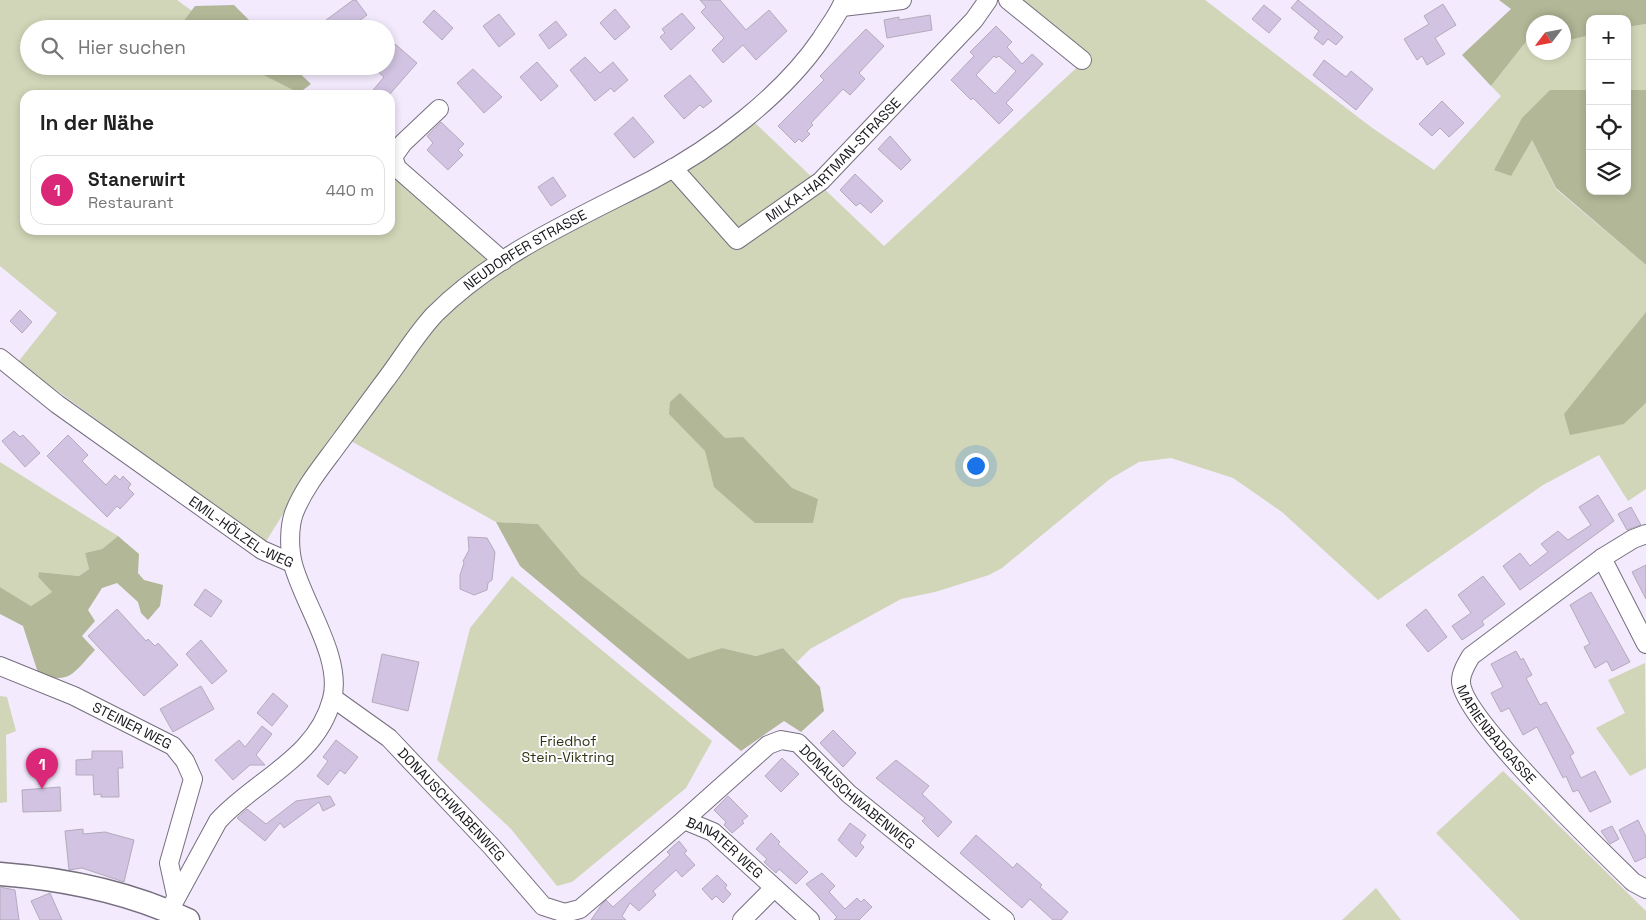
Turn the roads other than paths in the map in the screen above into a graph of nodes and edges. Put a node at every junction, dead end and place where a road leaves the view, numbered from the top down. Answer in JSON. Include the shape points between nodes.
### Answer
{"nodes":[{"id":1,"x":902,"y":0,"type":"edge"},
{"id":2,"x":988,"y":0,"type":"edge"},
{"id":3,"x":1008,"y":0,"type":"edge"},
{"id":4,"x":843,"y":3,"type":"edge"},
{"id":5,"x":1082,"y":60,"type":"dead end"},
{"id":6,"x":439,"y":109,"type":"dead end"},
{"id":7,"x":395,"y":154,"type":"edge"},
{"id":8,"x":395,"y":163,"type":"edge"},
{"id":9,"x":673,"y":168,"type":"junction"},
{"id":10,"x":502,"y":261,"type":"junction"},
{"id":11,"x":0,"y":358,"type":"edge"},
{"id":12,"x":1646,"y":534,"type":"edge"},
{"id":13,"x":1602,"y":558,"type":"junction"},
{"id":14,"x":292,"y":563,"type":"junction"},
{"id":15,"x":1646,"y":644,"type":"edge"},
{"id":16,"x":0,"y":666,"type":"edge"},
{"id":17,"x":333,"y":698,"type":"junction"},
{"id":18,"x":684,"y":820,"type":"junction"},
{"id":19,"x":0,"y":874,"type":"edge"},
{"id":20,"x":774,"y":888,"type":"junction"},
{"id":21,"x":1646,"y":889,"type":"edge"},
{"id":22,"x":178,"y":908,"type":"edge"},
{"id":23,"x":566,"y":917,"type":"edge"},
{"id":24,"x":742,"y":920,"type":"edge"},
{"id":25,"x":810,"y":920,"type":"edge"},
{"id":26,"x":1005,"y":920,"type":"edge"}],
"edges":[{"from":1,"to":4,"type":"street","name":"NEUDORFER STRASSE"},
{"from":2,"to":9,"type":"street","name":"MILKA-HARTMAN-STRASSE","via":[[974,20],[821,181],[737,240]]},
{"from":3,"to":5,"type":"street"},
{"from":4,"to":9,"type":"street","name":"NEUDORFER STRASSE","via":[[811,53],[783,86],[704,149]]},
{"from":6,"to":7,"type":"street"},
{"from":8,"to":10,"type":"street","via":[[412,183]]},
{"from":9,"to":10,"type":"street","name":"NEUDORFER STRASSE","via":[[584,213]]},
{"from":10,"to":14,"type":"street","name":"NEUDORFER STRASSE","via":[[434,315],[309,484],[292,517]]},
{"from":11,"to":14,"type":"street","name":"EMIL-HÖLZEL-WEG","via":[[57,404],[262,550]]},
{"from":12,"to":13,"type":"street","name":"MARIENBADGASSE"},
{"from":13,"to":15,"type":"street"},
{"from":13,"to":21,"type":"street","name":"MARIENBADGASSE","via":[[1471,656],[1461,681],[1465,696],[1498,744],[1633,882]]},
{"from":14,"to":17,"type":"street","name":"EMIL-HÖLZEL-WEG","via":[[328,653]]},
{"from":16,"to":22,"type":"street","name":"STEINER WEG","via":[[74,696],[173,746],[185,761],[192,779],[169,863]]},
{"from":17,"to":22,"type":"street","name":"EMIL-HÖLZEL-WEG","via":[[317,732],[296,756],[218,821]]},
{"from":17,"to":23,"type":"street","name":"DONAUSCHWABENWEG","via":[[388,738],[492,847],[543,906]]},
{"from":18,"to":20,"type":"street","name":"BANATER WEG","via":[[713,832]]},
{"from":18,"to":23,"type":"street","name":"BANATER WEG","via":[[580,909]]},
{"from":18,"to":26,"type":"street","name":"DONAUSCHWABENWEG","via":[[768,745],[782,740],[798,743],[849,794]]},
{"from":19,"to":22,"type":"main road","via":[[100,888]]},
{"from":20,"to":24,"type":"street"},
{"from":20,"to":25,"type":"street","name":"BANATER WEG"}]}
